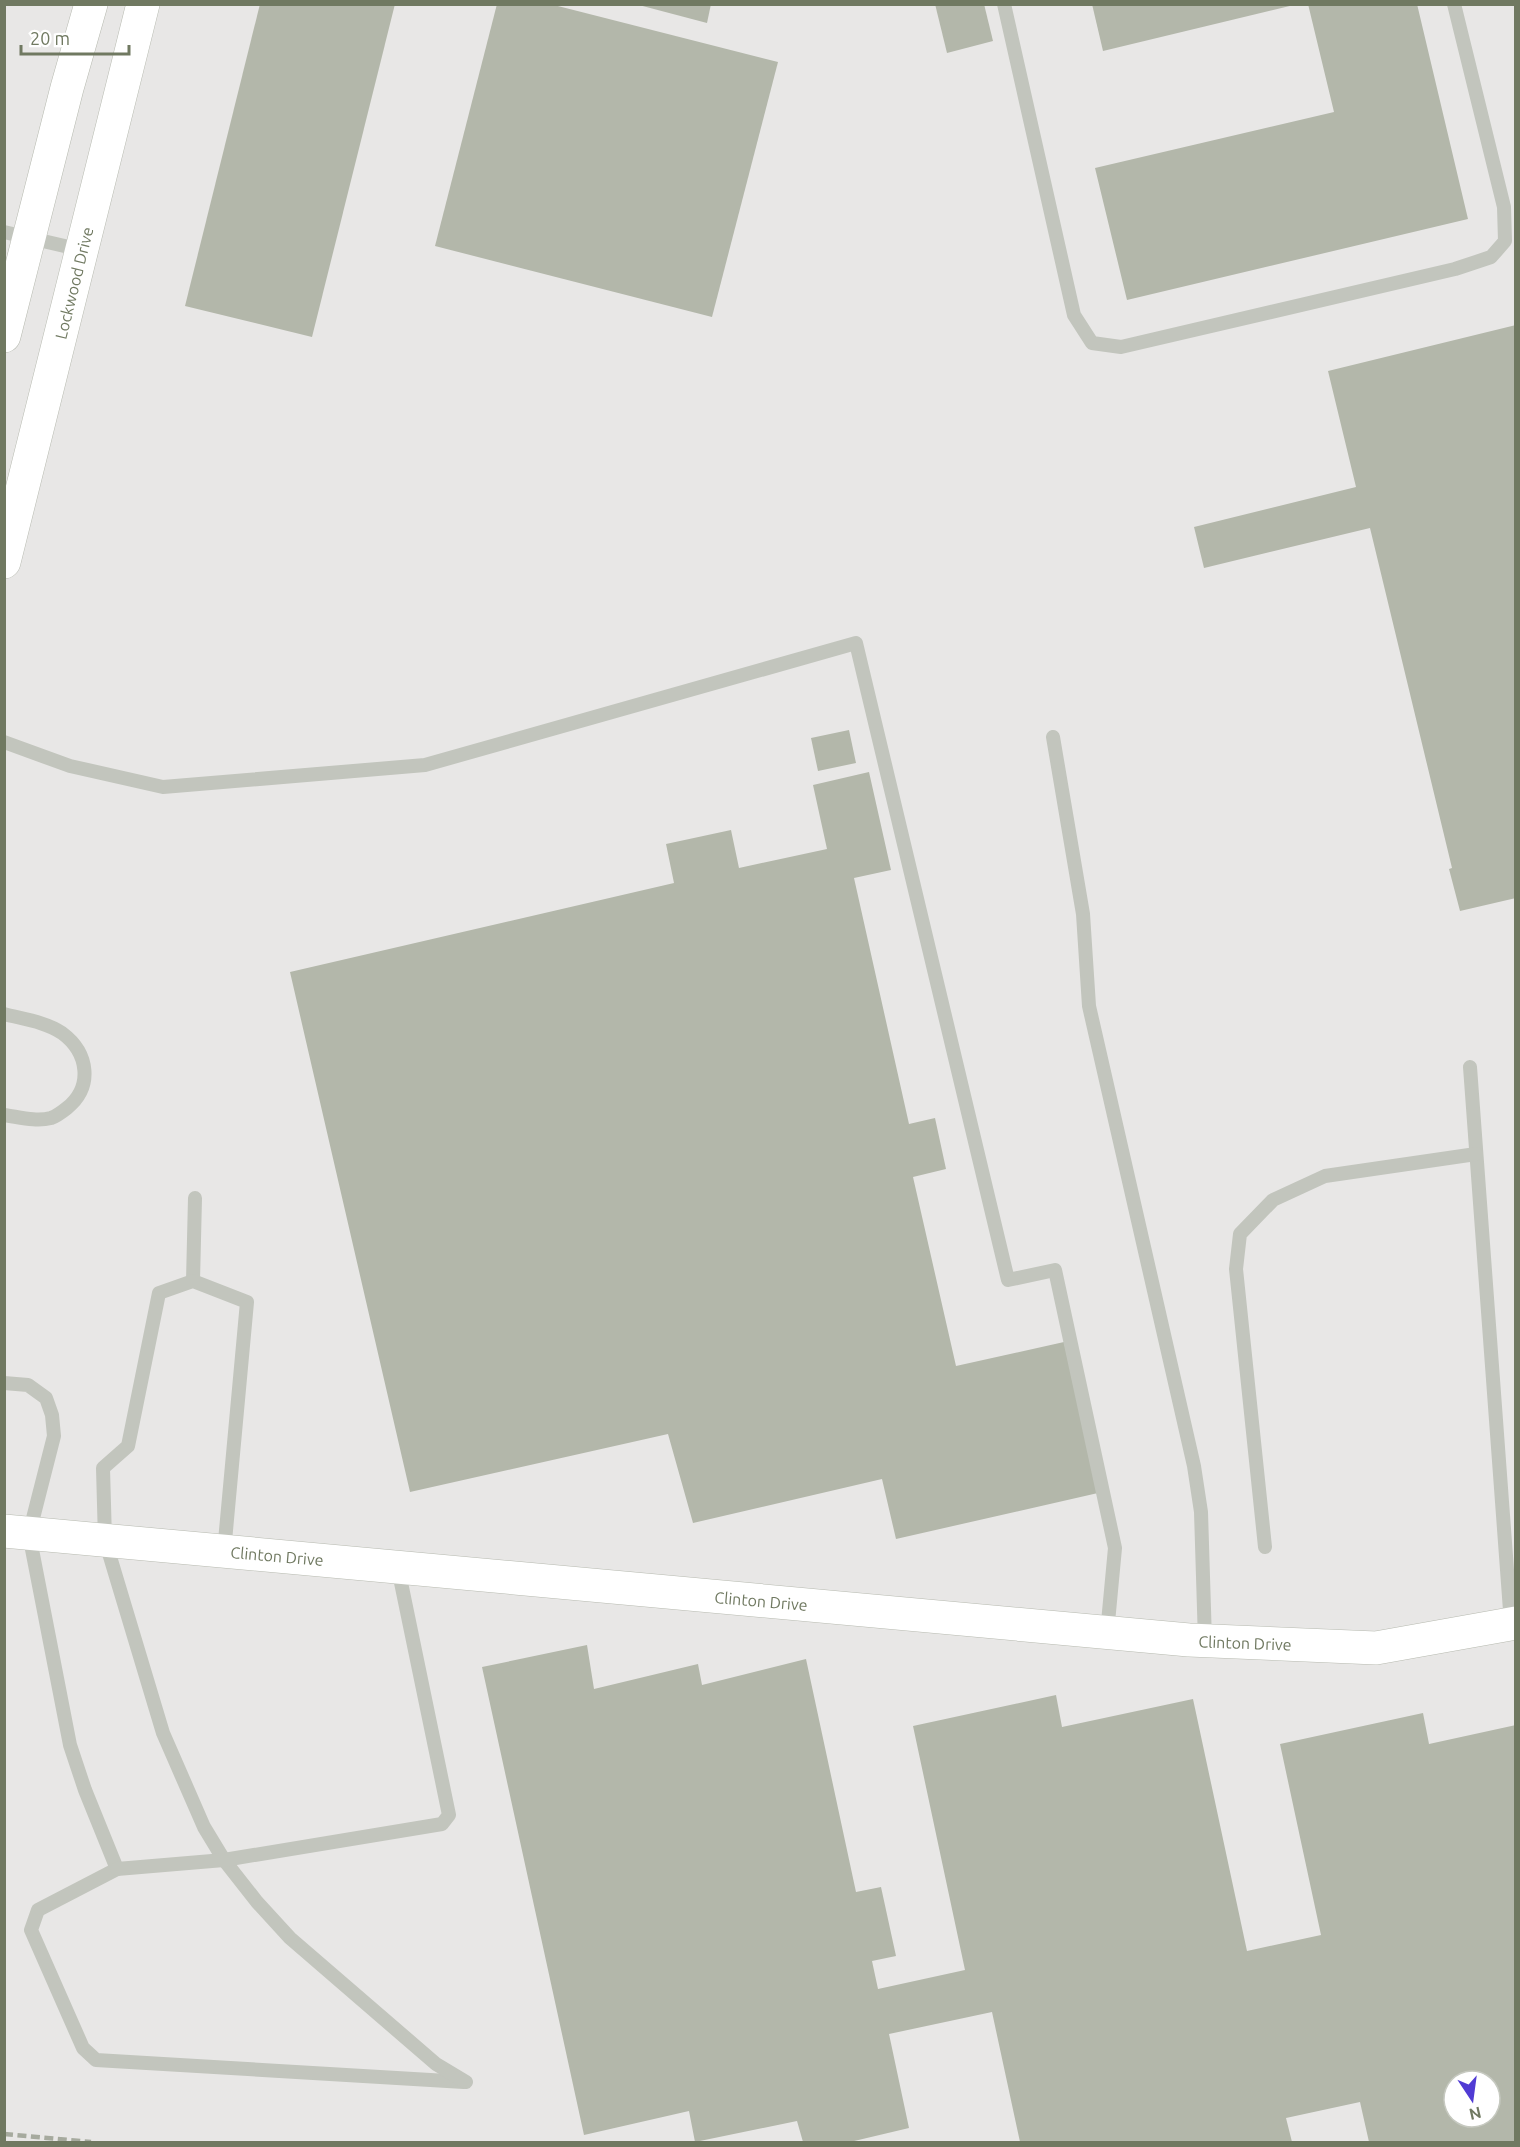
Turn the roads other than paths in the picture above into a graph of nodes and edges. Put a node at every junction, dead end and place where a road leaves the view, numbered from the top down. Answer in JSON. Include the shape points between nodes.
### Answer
{"nodes":[{"id":1,"x":91,"y":4,"type":"edge"},
{"id":2,"x":143,"y":4,"type":"edge"},
{"id":3,"x":1004,"y":4,"type":"edge"},
{"id":4,"x":1454,"y":4,"type":"edge"},
{"id":5,"x":18,"y":235,"type":"edge"},
{"id":6,"x":82,"y":250,"type":"junction"},
{"id":7,"x":4,"y":336,"type":"edge"},
{"id":8,"x":4,"y":562,"type":"edge"},
{"id":9,"x":1053,"y":737,"type":"dead end"},
{"id":10,"x":4,"y":742,"type":"edge"},
{"id":11,"x":4,"y":1014,"type":"edge"},
{"id":12,"x":1470,"y":1067,"type":"dead end"},
{"id":13,"x":4,"y":1115,"type":"edge"},
{"id":14,"x":1476,"y":1154,"type":"junction"},
{"id":15,"x":195,"y":1198,"type":"dead end"},
{"id":16,"x":193,"y":1281,"type":"junction"},
{"id":17,"x":4,"y":1383,"type":"edge"},
{"id":18,"x":17,"y":1533,"type":"edge"},
{"id":19,"x":105,"y":1540,"type":"junction"},
{"id":20,"x":1265,"y":1547,"type":"dead end"},
{"id":21,"x":224,"y":1552,"type":"junction"},
{"id":22,"x":398,"y":1568,"type":"junction"},
{"id":23,"x":1513,"y":1623,"type":"edge"},
{"id":24,"x":1107,"y":1633,"type":"junction"},
{"id":25,"x":1206,"y":1641,"type":"junction"},
{"id":26,"x":224,"y":1860,"type":"junction"},
{"id":27,"x":117,"y":1869,"type":"junction"}],
"edges":[{"from":1,"to":5,"type":"main road","via":[[68,88]]},
{"from":2,"to":6,"type":"main road","name":"Lockwood Drive"},
{"from":3,"to":4,"type":"lane","via":[[1074,315],[1092,343],[1121,347],[1455,269],[1491,257],[1505,241],[1504,207]]},
{"from":5,"to":6,"type":"lane"},
{"from":5,"to":7,"type":"main road"},
{"from":6,"to":8,"type":"main road","name":"Lockwood Drive"},
{"from":9,"to":25,"type":"lane","via":[[1083,914],[1089,1006],[1194,1466],[1201,1512]]},
{"from":10,"to":24,"type":"lane","via":[[70,766],[163,787],[425,765],[856,643],[1008,1280],[1055,1270],[1115,1548]]},
{"from":11,"to":13,"type":"lane","via":[[52,1027],[64,1035],[83,1062],[86,1078],[76,1101],[58,1115],[27,1119]]},
{"from":12,"to":14,"type":"lane"},
{"from":14,"to":20,"type":"lane","via":[[1325,1176],[1273,1200],[1240,1234],[1236,1269]]},
{"from":14,"to":23,"type":"lane"},
{"from":15,"to":16,"type":"lane"},
{"from":16,"to":19,"type":"lane","via":[[159,1293],[128,1446],[103,1468]]},
{"from":16,"to":21,"type":"lane","via":[[247,1302]]},
{"from":17,"to":18,"type":"lane","via":[[28,1385],[46,1398],[54,1436]]},
{"from":18,"to":19,"type":"main road","name":"Clinton Drive"},
{"from":18,"to":27,"type":"lane","via":[[70,1745]]},
{"from":19,"to":21,"type":"main road","name":"Clinton Drive"},
{"from":19,"to":26,"type":"lane","via":[[163,1733],[204,1827]]},
{"from":21,"to":22,"type":"main road","name":"Clinton Drive"},
{"from":22,"to":24,"type":"main road","name":"Clinton Drive"},
{"from":22,"to":26,"type":"lane","via":[[449,1815],[442,1824]]},
{"from":23,"to":25,"type":"main road","name":"Clinton Drive","via":[[1376,1648]]},
{"from":24,"to":25,"type":"main road","name":"Clinton Drive"},
{"from":26,"to":27,"type":"lane"},
{"from":26,"to":27,"type":"lane","via":[[290,1938],[436,2064],[466,2082],[96,2060],[83,2048],[31,1930],[38,1910]]}]}
